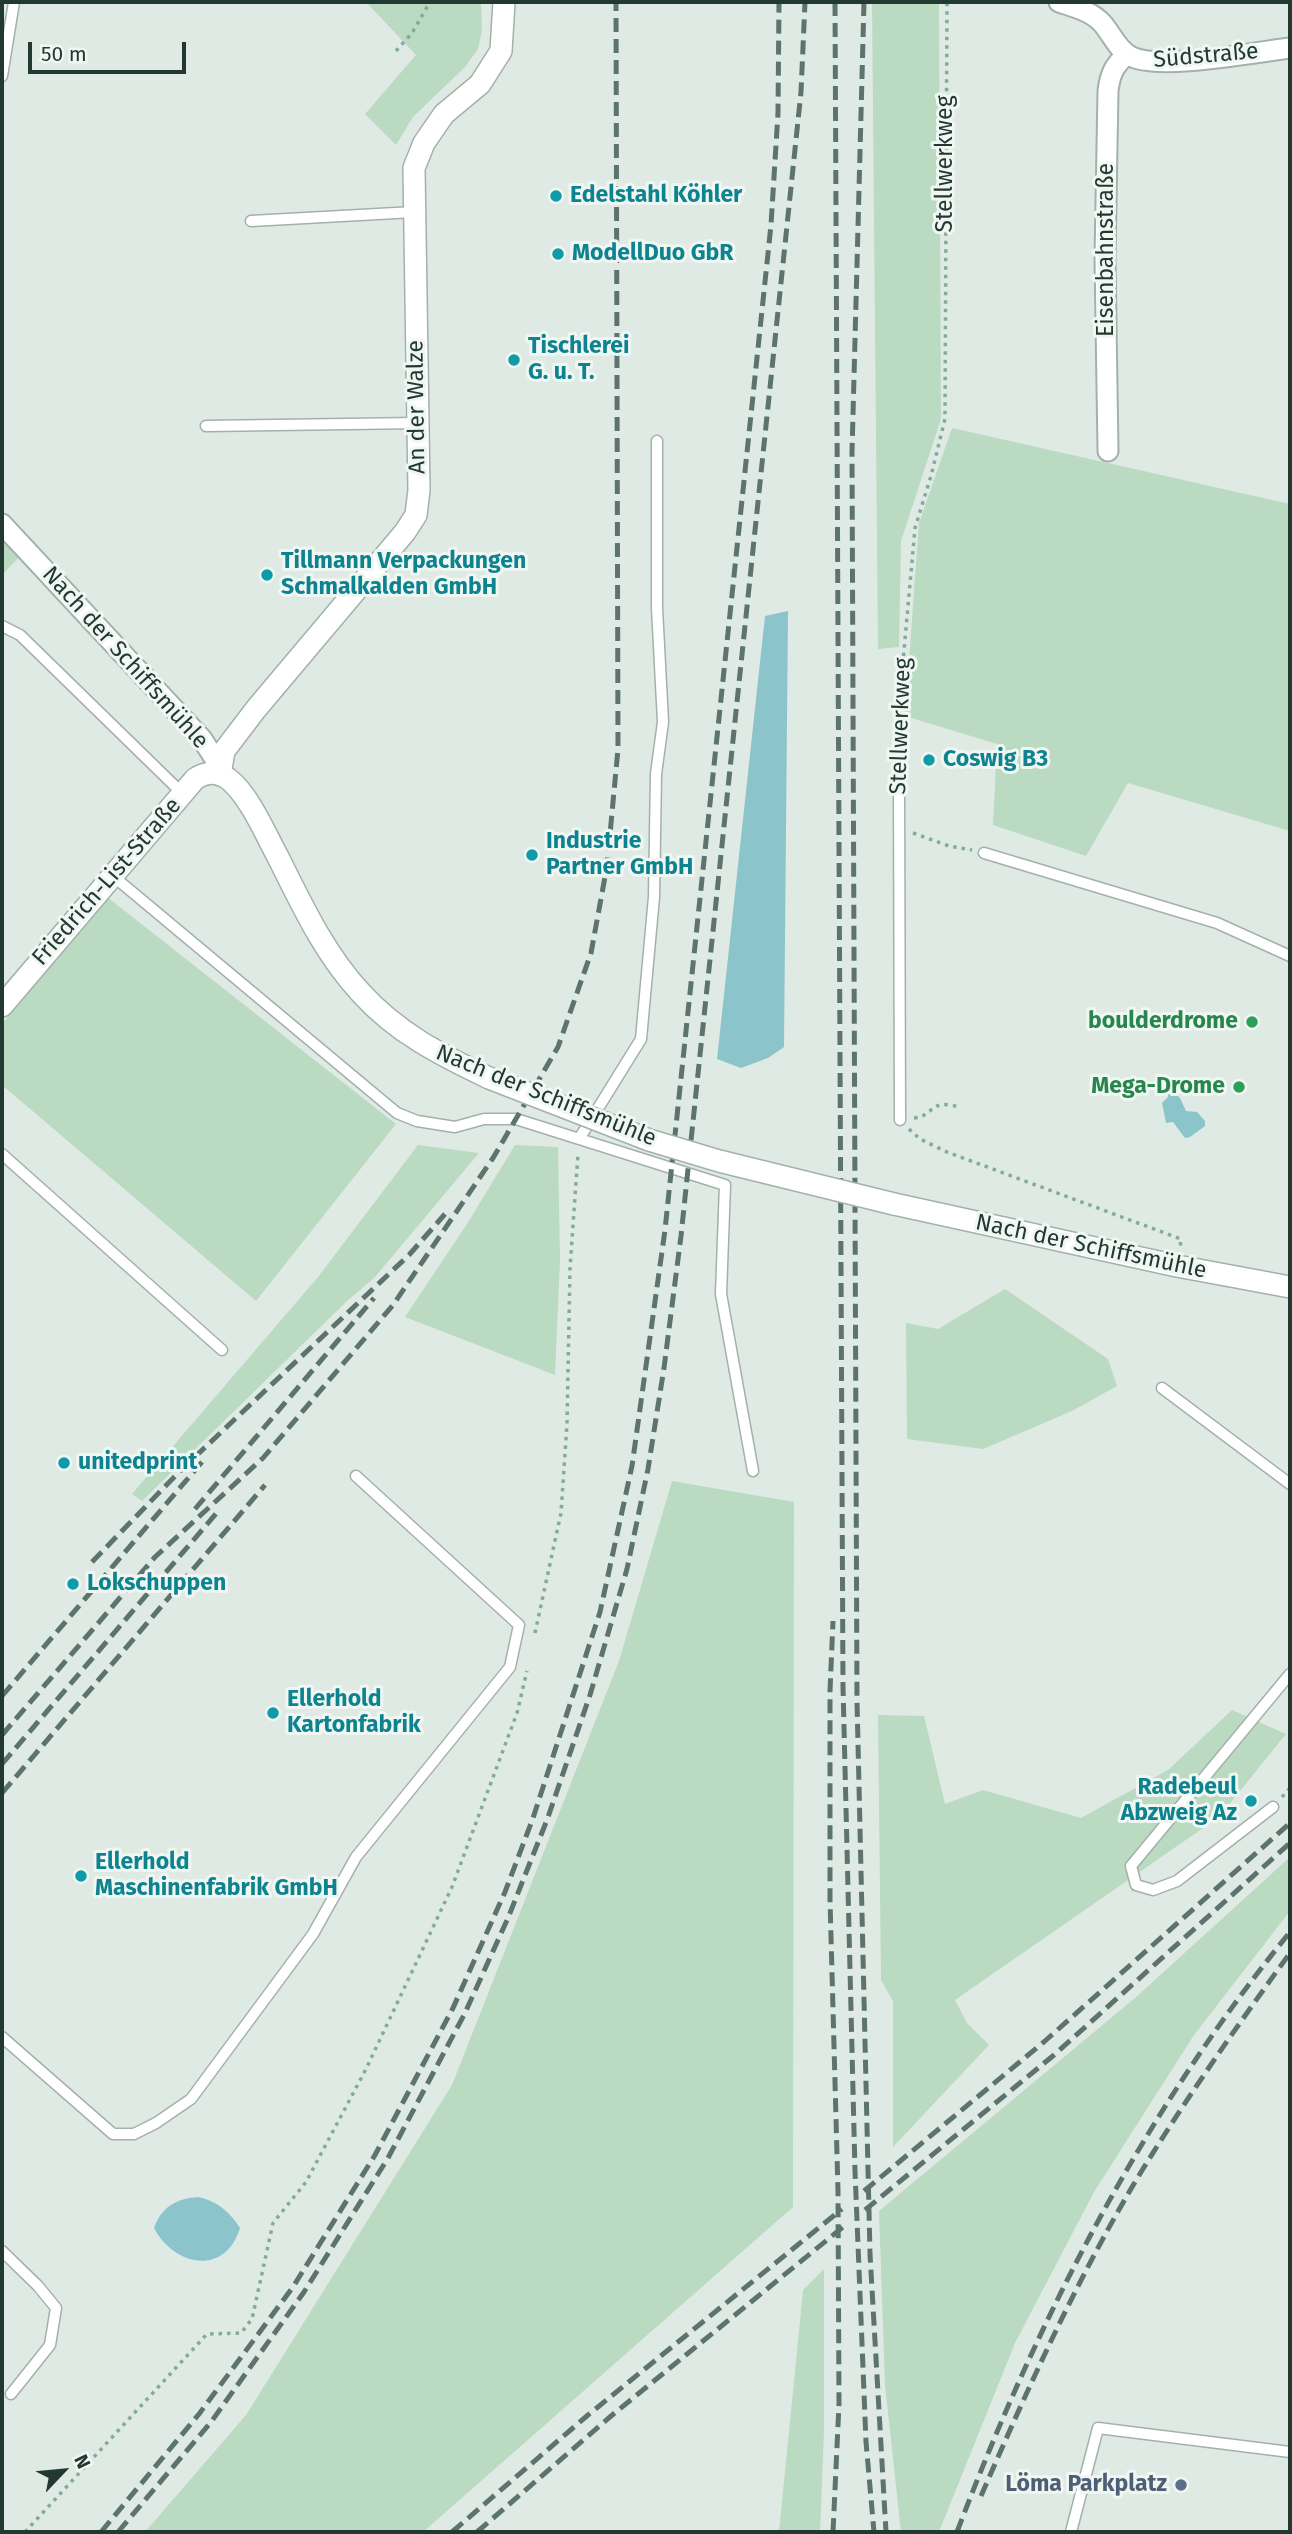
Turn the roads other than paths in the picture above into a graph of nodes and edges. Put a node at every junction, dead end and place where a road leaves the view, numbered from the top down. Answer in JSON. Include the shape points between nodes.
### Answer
{"nodes":[{"id":1,"x":15,"y":2,"type":"edge"},
{"id":2,"x":504,"y":2,"type":"edge"},
{"id":3,"x":1059,"y":2,"type":"edge"},
{"id":4,"x":1290,"y":48,"type":"edge"},
{"id":5,"x":1126,"y":55,"type":"junction"},
{"id":6,"x":2,"y":76,"type":"edge"},
{"id":7,"x":414,"y":212,"type":"junction"},
{"id":8,"x":251,"y":221,"type":"dead end"},
{"id":9,"x":418,"y":423,"type":"junction"},
{"id":10,"x":206,"y":426,"type":"dead end"},
{"id":11,"x":657,"y":441,"type":"dead end"},
{"id":12,"x":1108,"y":451,"type":"dead end"},
{"id":13,"x":2,"y":524,"type":"edge"},
{"id":14,"x":2,"y":626,"type":"edge"},
{"id":15,"x":220,"y":775,"type":"junction"},
{"id":16,"x":899,"y":789,"type":"road end"},
{"id":17,"x":183,"y":794,"type":"junction"},
{"id":18,"x":984,"y":853,"type":"road end"},
{"id":19,"x":113,"y":876,"type":"junction"},
{"id":20,"x":1290,"y":956,"type":"edge"},
{"id":21,"x":5,"y":996,"type":"edge"},
{"id":22,"x":900,"y":1120,"type":"road end"},
{"id":23,"x":579,"y":1139,"type":"junction"},
{"id":24,"x":2,"y":1154,"type":"edge"},
{"id":25,"x":1290,"y":1287,"type":"edge"},
{"id":26,"x":222,"y":1350,"type":"dead end"},
{"id":27,"x":1162,"y":1388,"type":"dead end"},
{"id":28,"x":753,"y":1471,"type":"dead end"},
{"id":29,"x":356,"y":1476,"type":"dead end"},
{"id":30,"x":1290,"y":1484,"type":"edge"},
{"id":31,"x":1290,"y":1674,"type":"edge"},
{"id":32,"x":1273,"y":1807,"type":"dead end"},
{"id":33,"x":2,"y":2037,"type":"edge"},
{"id":34,"x":2,"y":2250,"type":"edge"},
{"id":35,"x":11,"y":2393,"type":"dead end"},
{"id":36,"x":1290,"y":2452,"type":"edge"},
{"id":37,"x":1071,"y":2532,"type":"edge"}],
"edges":[{"from":1,"to":6,"type":"lane"},
{"from":2,"to":7,"type":"street","name":"An der Walze","via":[[501,51],[481,84],[444,114],[424,143],[414,168]]},
{"from":3,"to":5,"type":"street","name":"Südstraße","via":[[1100,21]]},
{"from":4,"to":5,"type":"street","name":"Südstraße","via":[[1159,62]]},
{"from":5,"to":12,"type":"street","name":"Eisenbahnstraße","via":[[1115,65],[1108,91]]},
{"from":7,"to":8,"type":"lane"},
{"from":7,"to":9,"type":"street","name":"An der Walze"},
{"from":9,"to":10,"type":"lane"},
{"from":9,"to":15,"type":"street","name":"An der Walze","via":[[416,514],[256,709],[225,751]]},
{"from":11,"to":23,"type":"lane","via":[[657,608],[663,722],[641,1039]]},
{"from":13,"to":15,"type":"street","name":"Nach der Schiffsmühle","via":[[202,739]]},
{"from":14,"to":17,"type":"lane","via":[[20,635]]},
{"from":15,"to":17,"type":"street","name":"Friedrich-List-Straße","via":[[204,773]]},
{"from":15,"to":25,"type":"street","name":"Nach der Schiffsmühle","bridge":true,"via":[[239,790],[338,966],[391,1023],[432,1051],[489,1078],[719,1161],[894,1204]]},
{"from":16,"to":22,"type":"lane","name":"Stellwerkweg"},
{"from":17,"to":19,"type":"street","name":"Friedrich-List-Straße"},
{"from":18,"to":20,"type":"lane","via":[[1216,923]]},
{"from":19,"to":21,"type":"street","name":"Friedrich-List-Straße"},
{"from":19,"to":23,"type":"lane","name":"Nach der Schiffsmühle","via":[[397,1112],[455,1127],[484,1119],[516,1119]]},
{"from":23,"to":28,"type":"lane","name":"Nach der Schiffsmühle","via":[[725,1185],[721,1294]]},
{"from":24,"to":26,"type":"lane"},
{"from":27,"to":30,"type":"lane"},
{"from":29,"to":33,"type":"lane","via":[[519,1625],[510,1667],[356,1857],[313,1934],[191,2099],[134,2134],[113,2134]]},
{"from":31,"to":32,"type":"lane","via":[[1131,1866],[1136,1885],[1153,1890],[1177,1881]]},
{"from":34,"to":35,"type":"lane","via":[[56,2308],[50,2345]]},
{"from":36,"to":37,"type":"lane","via":[[1098,2428]]}]}
